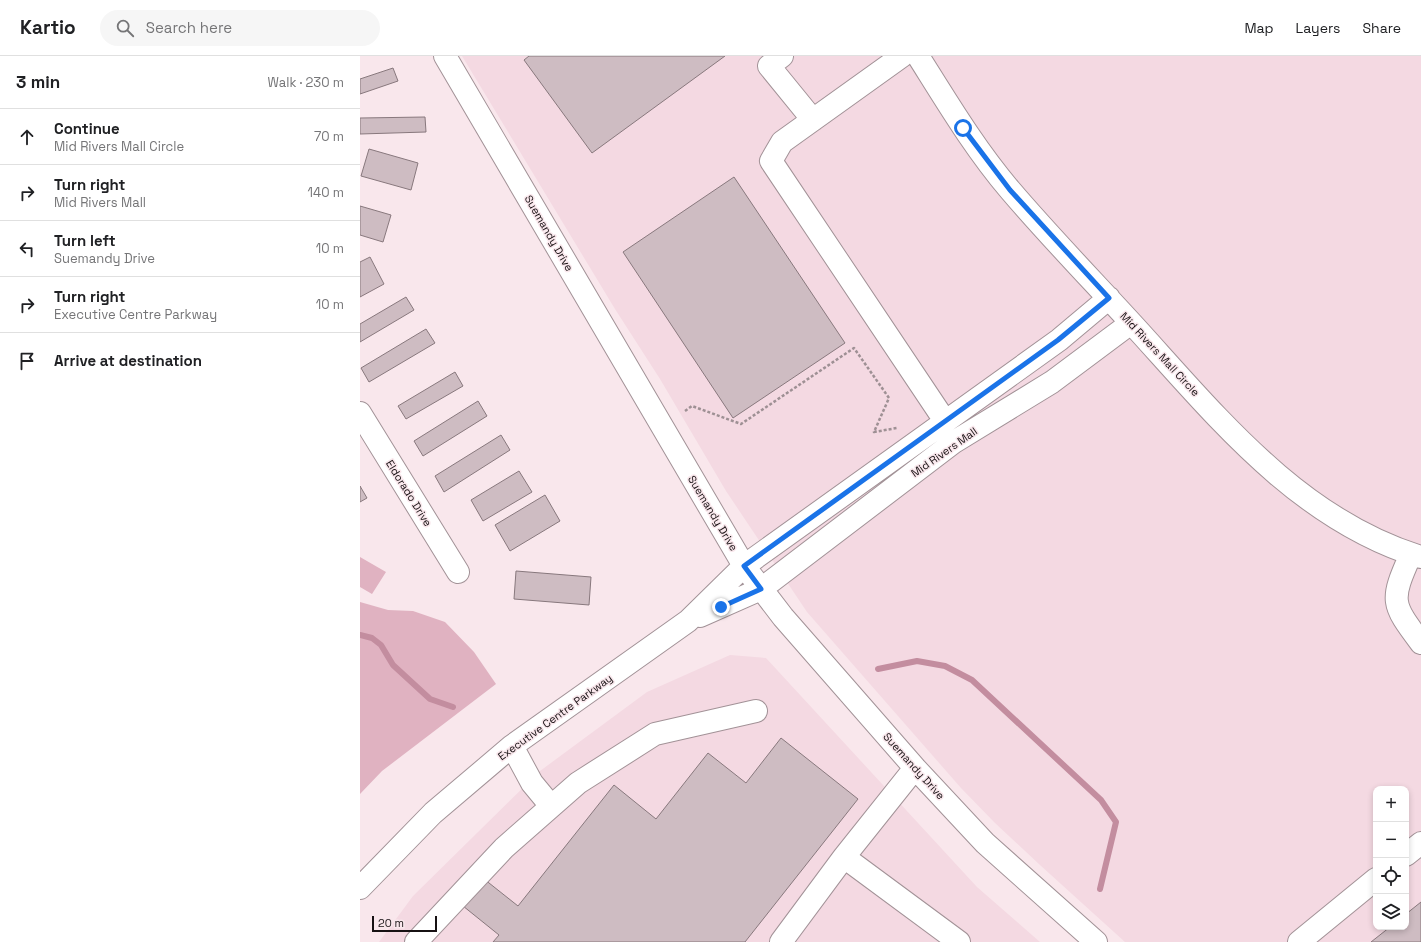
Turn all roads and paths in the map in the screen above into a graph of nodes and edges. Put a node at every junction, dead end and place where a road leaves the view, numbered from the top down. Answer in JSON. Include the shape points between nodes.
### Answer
{"nodes":[{"id":1,"x":444,"y":56,"type":"edge"},
{"id":2,"x":782,"y":56,"type":"edge"},
{"id":3,"x":902,"y":56,"type":"edge"},
{"id":4,"x":918,"y":56,"type":"edge"},
{"id":5,"x":813,"y":120,"type":"junction"},
{"id":6,"x":1109,"y":298,"type":"junction"},
{"id":7,"x":1131,"y":323,"type":"junction"},
{"id":8,"x":685,"y":411,"type":"dead end"},
{"id":9,"x":360,"y":413,"type":"edge"},
{"id":10,"x":945,"y":421,"type":"junction"},
{"id":11,"x":905,"y":427,"type":"dead end"},
{"id":12,"x":1416,"y":556,"type":"edge"},
{"id":13,"x":744,"y":566,"type":"junction"},
{"id":14,"x":458,"y":572,"type":"dead end"},
{"id":15,"x":761,"y":589,"type":"junction"},
{"id":16,"x":688,"y":621,"type":"junction"},
{"id":17,"x":1421,"y":644,"type":"edge"},
{"id":18,"x":756,"y":711,"type":"dead end"},
{"id":19,"x":512,"y":746,"type":"junction"},
{"id":20,"x":915,"y":768,"type":"junction"},
{"id":21,"x":551,"y":806,"type":"junction"},
{"id":22,"x":1421,"y":843,"type":"edge"},
{"id":23,"x":1409,"y":853,"type":"edge"},
{"id":24,"x":844,"y":858,"type":"junction"},
{"id":25,"x":1373,"y":881,"type":"edge"},
{"id":26,"x":360,"y":888,"type":"edge"},
{"id":27,"x":416,"y":942,"type":"edge"},
{"id":28,"x":781,"y":942,"type":"edge"},
{"id":29,"x":959,"y":942,"type":"edge"},
{"id":30,"x":1096,"y":942,"type":"edge"},
{"id":31,"x":1299,"y":942,"type":"edge"}],
"edges":[{"from":1,"to":13,"type":"street","name":"Suemandy Drive"},
{"from":2,"to":5,"type":"street","via":[[770,66]]},
{"from":3,"to":5,"type":"street"},
{"from":4,"to":6,"type":"street","name":"Mid Rivers Mall Circle","via":[[963,128],[1010,190]]},
{"from":5,"to":10,"type":"street","via":[[782,142],[771,161]]},
{"from":6,"to":7,"type":"street","name":"Mid Rivers Mall Circle"},
{"from":6,"to":10,"type":"street","via":[[1058,340]]},
{"from":7,"to":12,"type":"street","name":"Mid Rivers Mall Circle","via":[[1230,431],[1292,488],[1334,518],[1376,540]]},
{"from":7,"to":15,"type":"street","name":"Mid Rivers Mall","via":[[1052,382],[954,442]]},
{"from":8,"to":11,"type":"path","via":[[692,406],[742,424],[854,348],[889,398],[874,432]]},
{"from":9,"to":14,"type":"street","name":"Eldorado Drive"},
{"from":10,"to":13,"type":"street"},
{"from":12,"to":17,"type":"street","via":[[1398,581],[1395,597],[1401,617]]},
{"from":13,"to":15,"type":"street","name":"Suemandy Drive"},
{"from":13,"to":16,"type":"street","name":"Executive Centre Parkway"},
{"from":15,"to":16,"type":"street","name":"Executive Centre Parkway"},
{"from":15,"to":20,"type":"street","name":"Suemandy Drive","via":[[782,617]]},
{"from":16,"to":19,"type":"street","name":"Executive Centre Parkway"},
{"from":18,"to":21,"type":"street","via":[[655,734],[578,783]]},
{"from":19,"to":21,"type":"street","via":[[532,783]]},
{"from":19,"to":26,"type":"street","name":"Executive Centre Parkway","via":[[433,813]]},
{"from":20,"to":24,"type":"street"},
{"from":20,"to":30,"type":"street","name":"Suemandy Drive","via":[[985,843]]},
{"from":21,"to":27,"type":"street","via":[[504,848]]},
{"from":22,"to":23,"type":"street"},
{"from":24,"to":28,"type":"street"},
{"from":24,"to":29,"type":"street"},
{"from":25,"to":31,"type":"street"}]}
